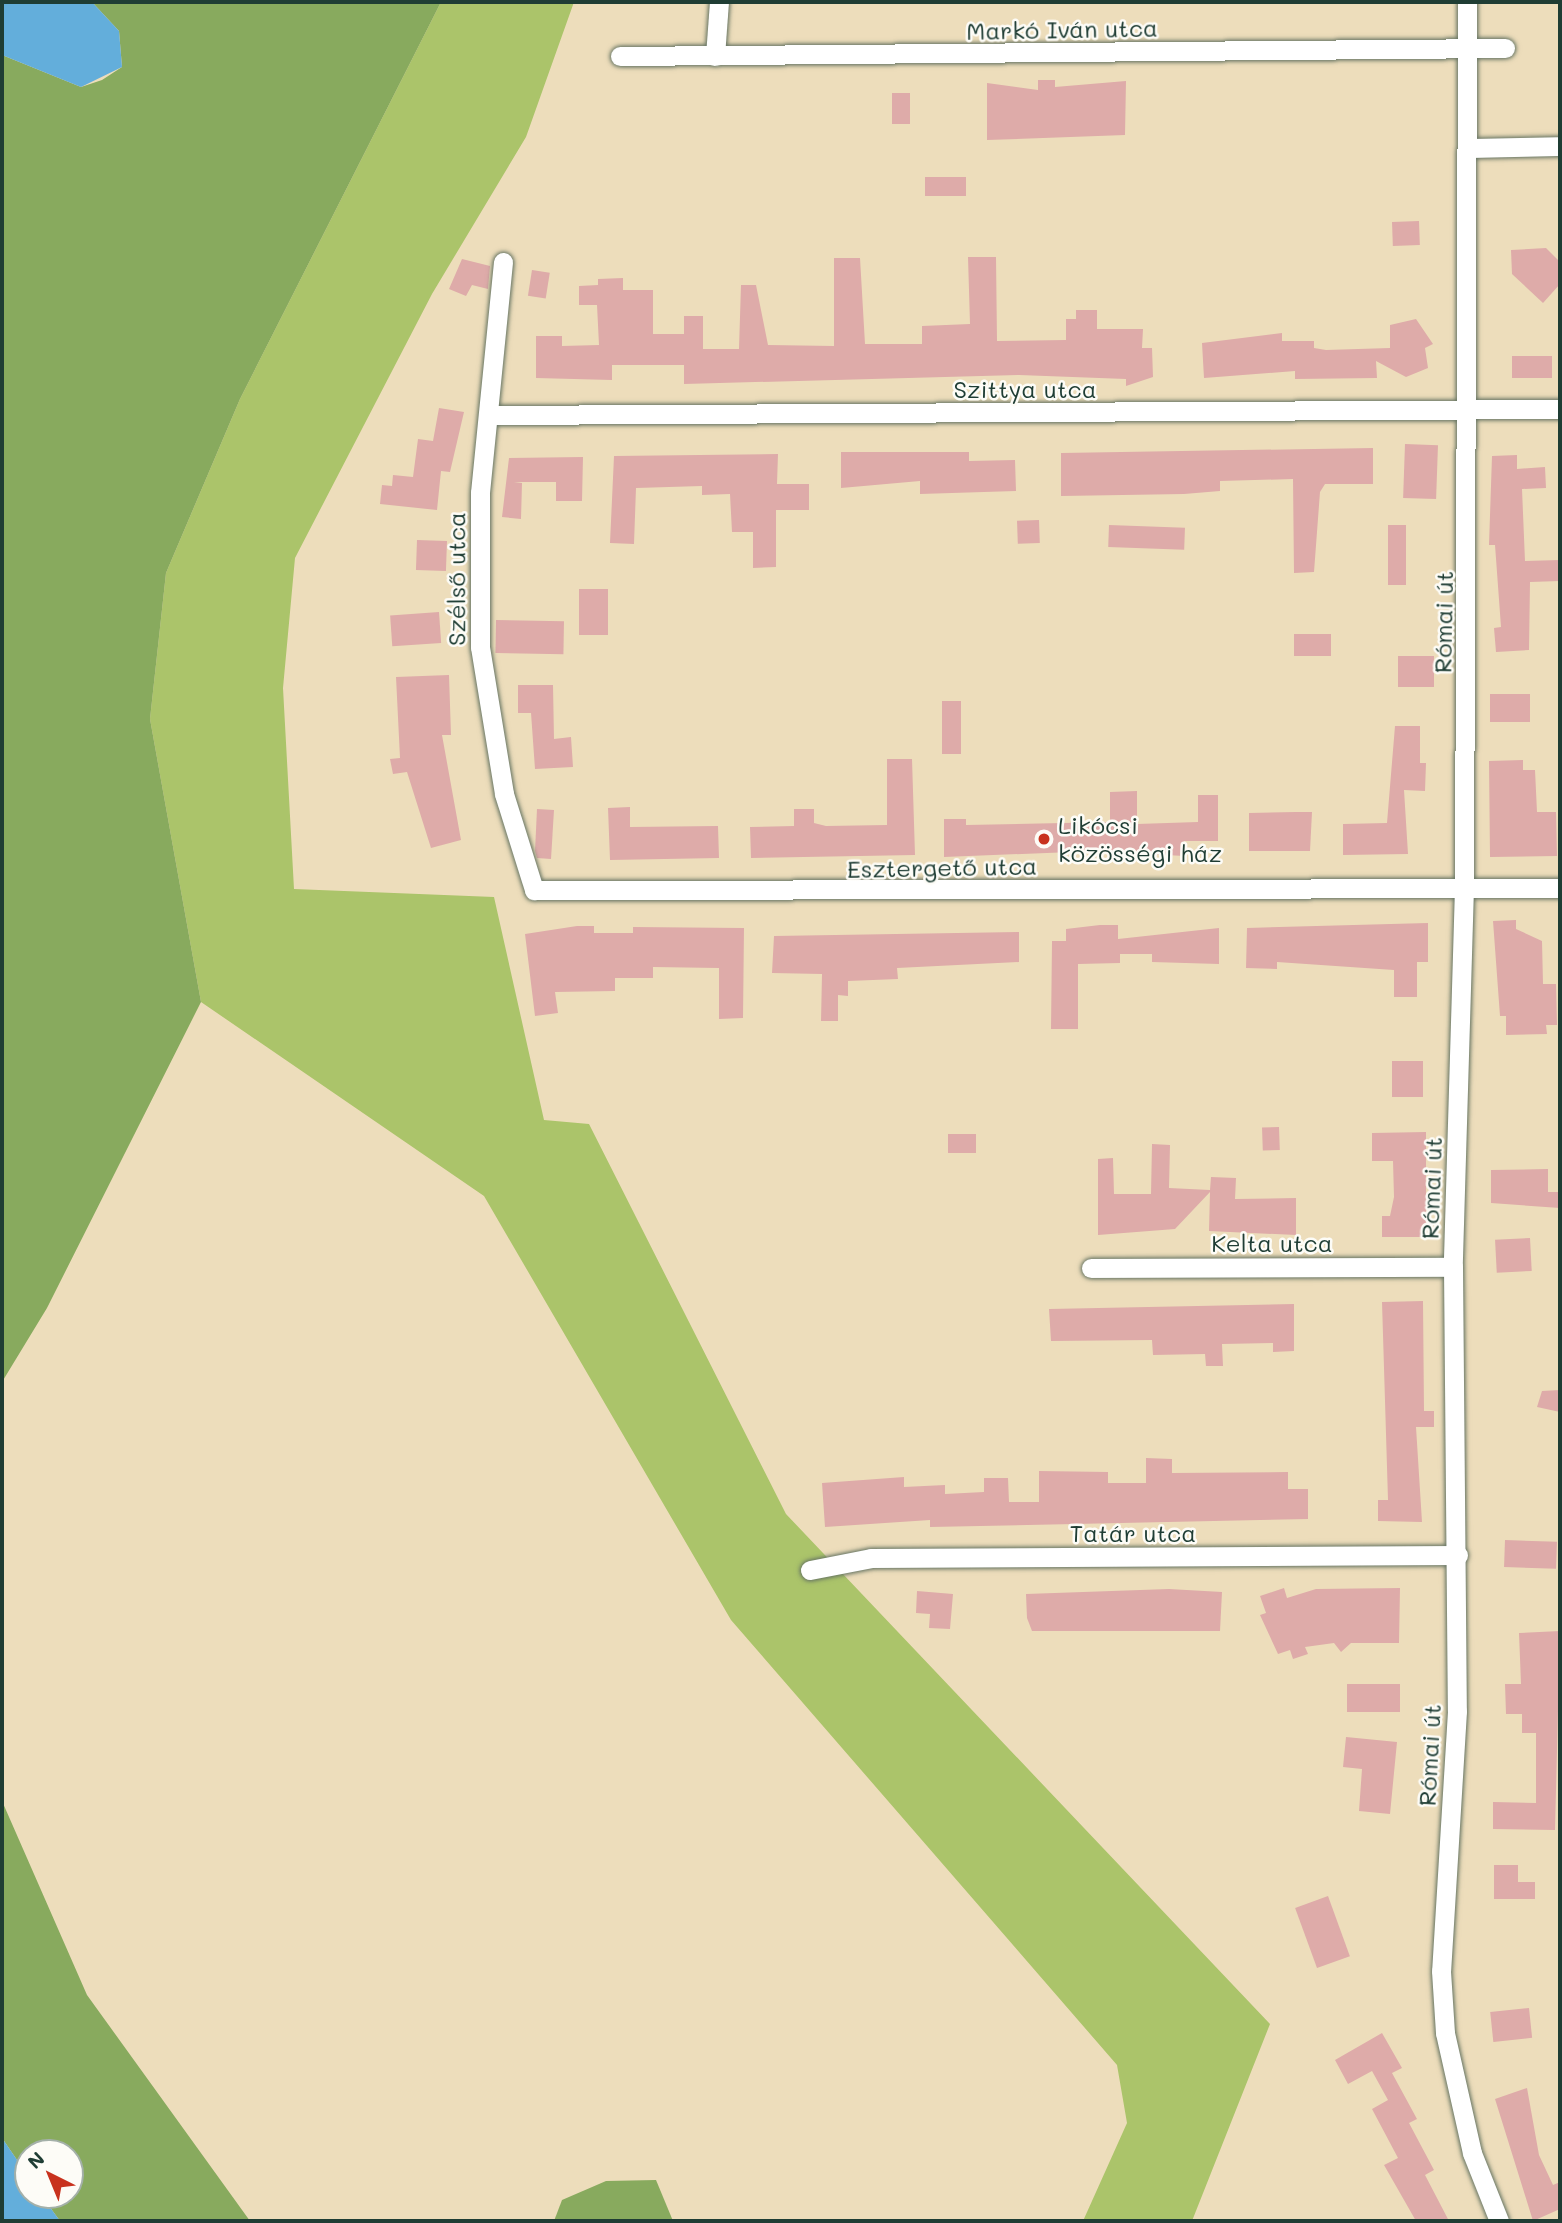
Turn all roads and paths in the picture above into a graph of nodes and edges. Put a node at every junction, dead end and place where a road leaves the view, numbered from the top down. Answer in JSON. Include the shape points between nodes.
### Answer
{"nodes":[{"id":1,"x":719,"y":2,"type":"edge"},
{"id":2,"x":1467,"y":2,"type":"edge"},
{"id":3,"x":1467,"y":48,"type":"junction"},
{"id":4,"x":1505,"y":48,"type":"dead end"},
{"id":5,"x":620,"y":56,"type":"dead end"},
{"id":6,"x":715,"y":56,"type":"junction"},
{"id":7,"x":1560,"y":146,"type":"edge"},
{"id":8,"x":1468,"y":148,"type":"junction"},
{"id":9,"x":503,"y":262,"type":"dead end"},
{"id":10,"x":1560,"y":409,"type":"edge"},
{"id":11,"x":1470,"y":410,"type":"junction"},
{"id":12,"x":490,"y":415,"type":"junction"},
{"id":13,"x":1464,"y":887,"type":"junction"},
{"id":14,"x":1560,"y":888,"type":"edge"},
{"id":15,"x":534,"y":890,"type":"joint"},
{"id":16,"x":1453,"y":1267,"type":"junction"},
{"id":17,"x":1091,"y":1268,"type":"dead end"},
{"id":18,"x":1458,"y":1555,"type":"junction"},
{"id":19,"x":810,"y":1570,"type":"dead end"},
{"id":20,"x":1499,"y":2221,"type":"edge"}],
"edges":[{"from":1,"to":6,"type":"street"},
{"from":2,"to":3,"type":"street","name":"Római út"},
{"from":3,"to":4,"type":"street","name":"Markó Iván utca"},
{"from":3,"to":6,"type":"street","name":"Markó Iván utca"},
{"from":3,"to":8,"type":"street","name":"Római út"},
{"from":5,"to":6,"type":"street","name":"Markó Iván utca"},
{"from":7,"to":8,"type":"street"},
{"from":8,"to":11,"type":"street","name":"Római út"},
{"from":9,"to":12,"type":"street","name":"Szélső utca"},
{"from":10,"to":11,"type":"street","name":"Szittya utca"},
{"from":11,"to":12,"type":"street","name":"Szittya utca"},
{"from":11,"to":13,"type":"street","name":"Római út"},
{"from":12,"to":15,"type":"street","name":"Szélső utca","via":[[480,494],[480,647],[504,794]]},
{"from":13,"to":14,"type":"street","name":"Esztergető utca"},
{"from":13,"to":15,"type":"street","name":"Esztergető utca","via":[[598,895]]},
{"from":13,"to":16,"type":"street","name":"Római út"},
{"from":16,"to":17,"type":"street","name":"Kelta utca"},
{"from":16,"to":18,"type":"street","name":"Római út"},
{"from":18,"to":19,"type":"street","name":"Tatár utca","via":[[871,1558]]},
{"from":18,"to":20,"type":"street","name":"Római út","via":[[1457,1711],[1441,1971],[1445,2034],[1472,2153]]}]}
